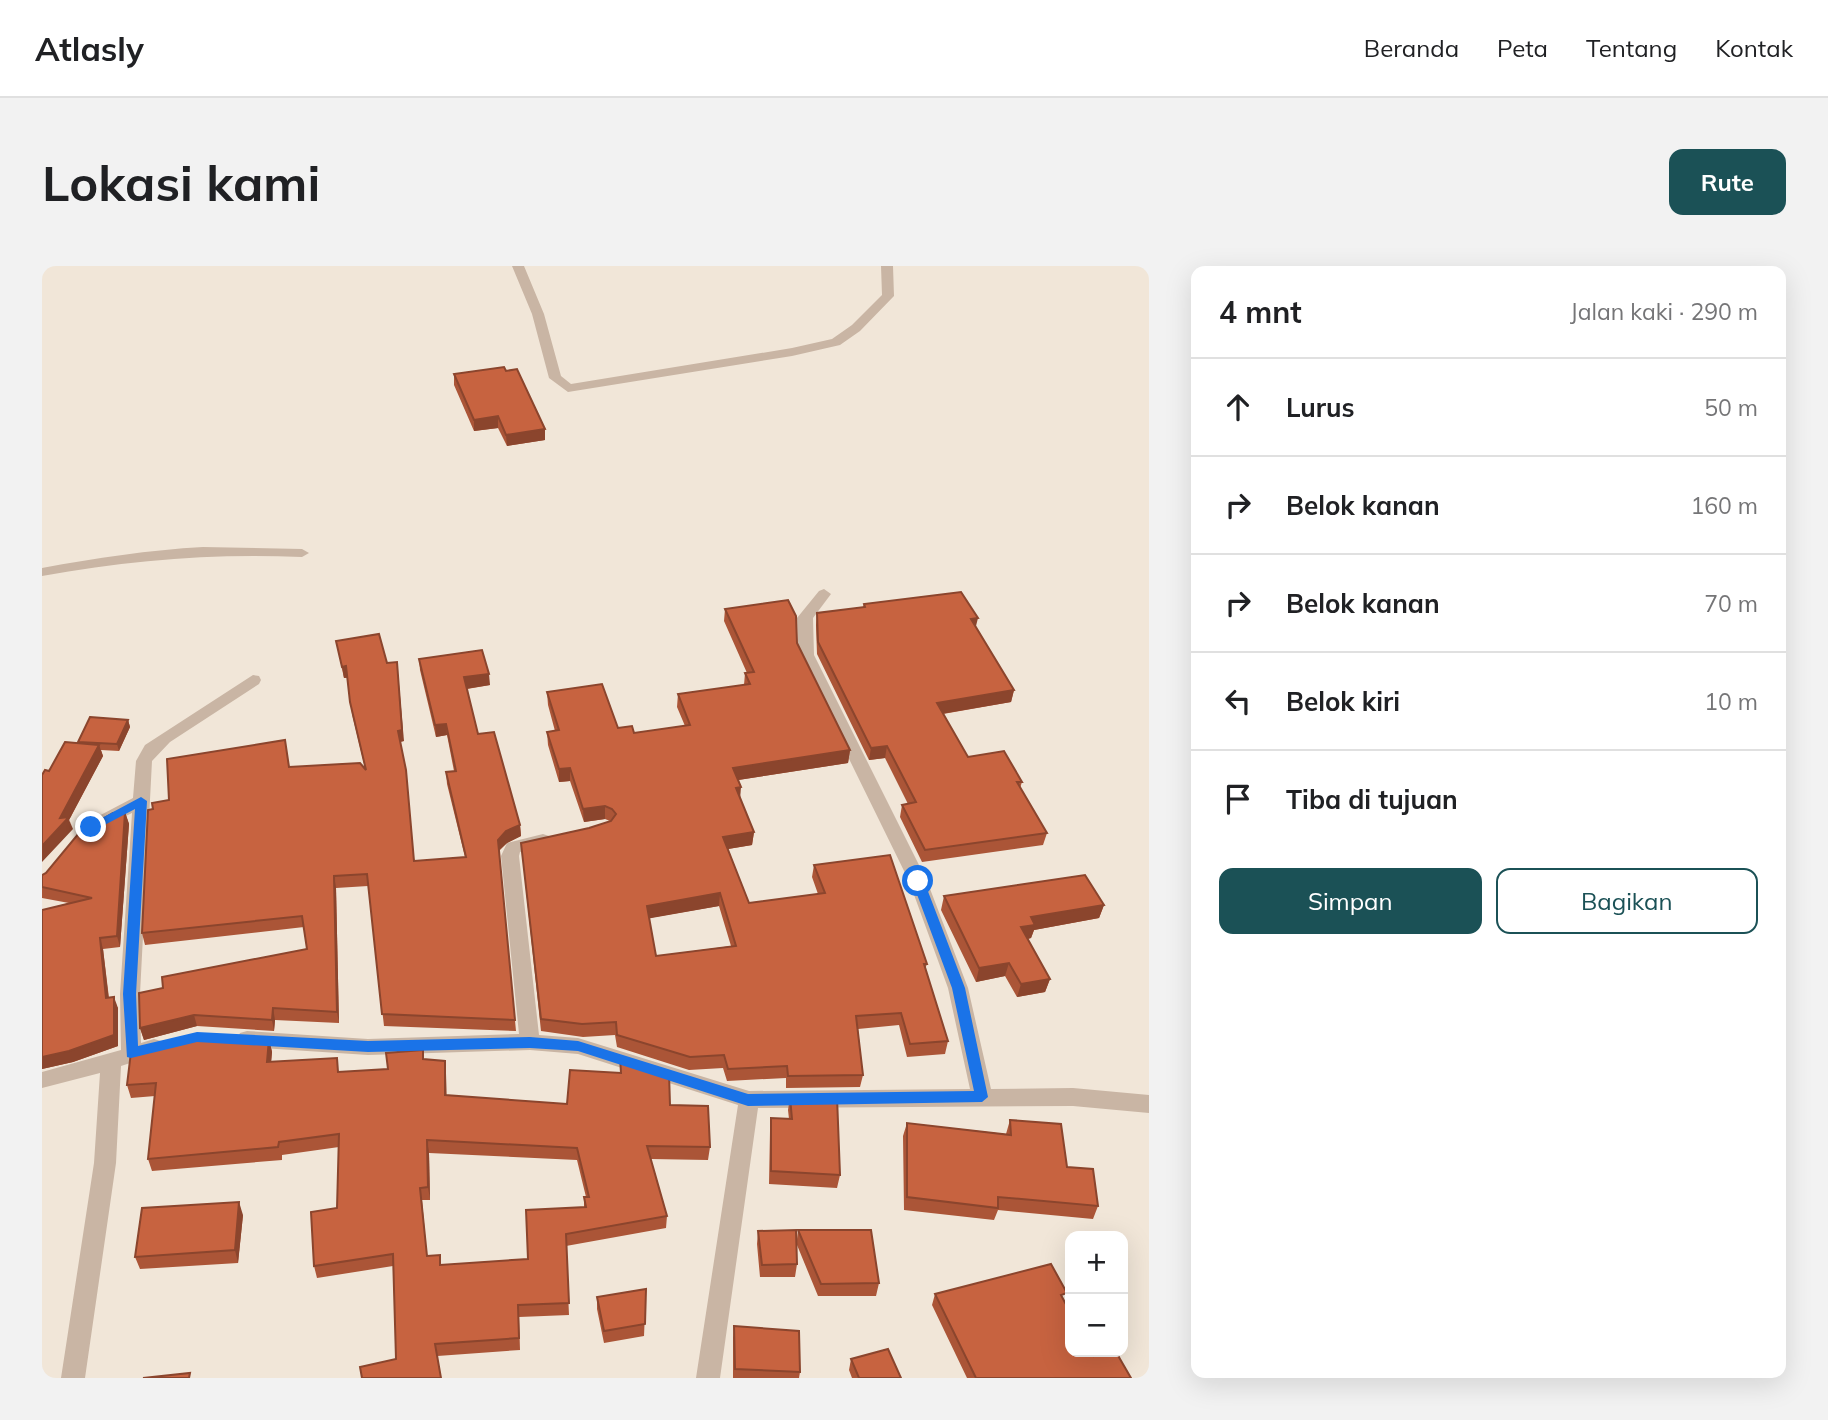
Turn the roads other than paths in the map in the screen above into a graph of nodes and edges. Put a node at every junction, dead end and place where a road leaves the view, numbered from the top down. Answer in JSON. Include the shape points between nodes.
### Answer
{"nodes":[{"id":1,"x":518,"y":266,"type":"edge"},
{"id":2,"x":887,"y":266,"type":"edge"},
{"id":3,"x":302,"y":552,"type":"dead end"},
{"id":4,"x":42,"y":572,"type":"edge"},
{"id":5,"x":824,"y":594,"type":"dead end"},
{"id":6,"x":253,"y":680,"type":"dead end"},
{"id":7,"x":141,"y":801,"type":"junction"},
{"id":8,"x":83,"y":832,"type":"edge"},
{"id":9,"x":556,"y":838,"type":"edge"},
{"id":10,"x":221,"y":1038,"type":"edge"},
{"id":11,"x":177,"y":1042,"type":"edge"},
{"id":12,"x":530,"y":1042,"type":"junction"},
{"id":13,"x":131,"y":1053,"type":"junction"},
{"id":14,"x":111,"y":1061,"type":"junction"},
{"id":15,"x":42,"y":1080,"type":"edge"},
{"id":16,"x":982,"y":1097,"type":"junction"},
{"id":17,"x":748,"y":1100,"type":"junction"},
{"id":18,"x":1149,"y":1104,"type":"edge"},
{"id":19,"x":73,"y":1378,"type":"edge"},
{"id":20,"x":708,"y":1378,"type":"edge"}],
"edges":[{"from":1,"to":2,"type":"street","via":[[538,314],[555,378],[568,387],[836,342],[888,296]]},
{"from":3,"to":4,"type":"street","via":[[162,553]]},
{"from":5,"to":16,"type":"street","via":[[805,618],[806,654],[918,881],[958,988]]},
{"from":6,"to":7,"type":"street","via":[[151,749],[144,761]]},
{"from":7,"to":8,"type":"street"},
{"from":7,"to":13,"type":"street"},
{"from":9,"to":12,"type":"street","via":[[513,848],[510,856]]},
{"from":10,"to":12,"type":"street","via":[[368,1046]]},
{"from":11,"to":13,"type":"street"},
{"from":12,"to":17,"type":"street","via":[[578,1046]]},
{"from":13,"to":14,"type":"street"},
{"from":14,"to":15,"type":"street"},
{"from":14,"to":19,"type":"street","via":[[105,1163]]},
{"from":16,"to":17,"type":"street"},
{"from":16,"to":18,"type":"street"},
{"from":17,"to":20,"type":"street"}]}
